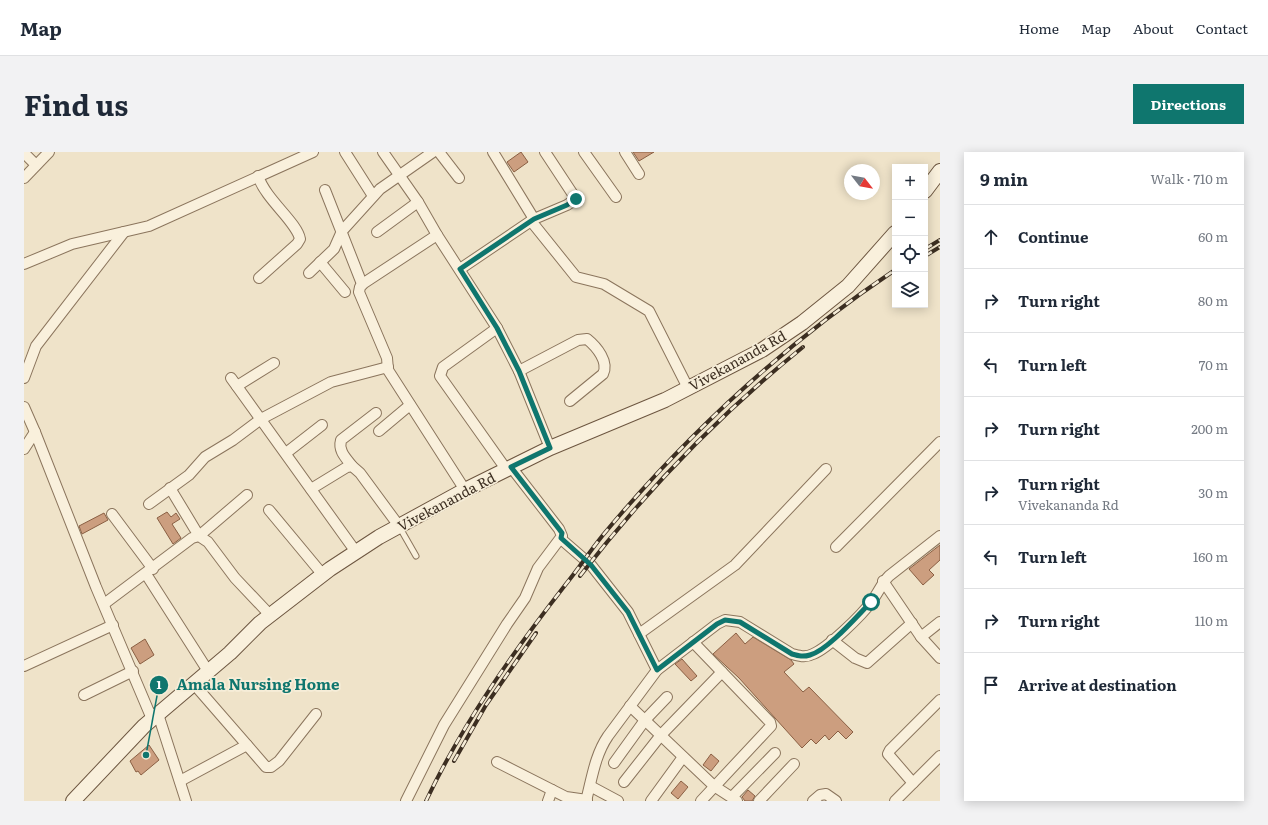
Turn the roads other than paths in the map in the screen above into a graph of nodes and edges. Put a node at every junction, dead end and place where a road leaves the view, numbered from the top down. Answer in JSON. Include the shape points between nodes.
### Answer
{"nodes":[{"id":1,"x":49,"y":152,"type":"edge"},
{"id":2,"x":313,"y":152,"type":"edge"},
{"id":3,"x":344,"y":152,"type":"edge"},
{"id":4,"x":384,"y":152,"type":"edge"},
{"id":5,"x":434,"y":152,"type":"edge"},
{"id":6,"x":439,"y":152,"type":"edge"},
{"id":7,"x":493,"y":152,"type":"edge"},
{"id":8,"x":545,"y":152,"type":"edge"},
{"id":9,"x":584,"y":152,"type":"edge"},
{"id":10,"x":625,"y":152,"type":"edge"},
{"id":11,"x":24,"y":153,"type":"edge"},
{"id":12,"x":36,"y":165,"type":"junction"},
{"id":13,"x":940,"y":171,"type":"edge"},
{"id":14,"x":398,"y":174,"type":"junction"},
{"id":15,"x":639,"y":174,"type":"dead end"},
{"id":16,"x":258,"y":176,"type":"junction"},
{"id":17,"x":24,"y":178,"type":"edge"},
{"id":18,"x":458,"y":178,"type":"dead end"},
{"id":19,"x":928,"y":188,"type":"edge"},
{"id":20,"x":325,"y":190,"type":"dead end"},
{"id":21,"x":373,"y":196,"type":"junction"},
{"id":22,"x":616,"y":197,"type":"dead end"},
{"id":23,"x":418,"y":202,"type":"junction"},
{"id":24,"x":532,"y":220,"type":"junction"},
{"id":25,"x":342,"y":231,"type":"junction"},
{"id":26,"x":124,"y":232,"type":"junction"},
{"id":27,"x":376,"y":232,"type":"dead end"},
{"id":28,"x":437,"y":235,"type":"junction"},
{"id":29,"x":892,"y":236,"type":"edge"},
{"id":30,"x":320,"y":262,"type":"junction"},
{"id":31,"x":24,"y":264,"type":"edge"},
{"id":32,"x":460,"y":269,"type":"junction"},
{"id":33,"x":309,"y":273,"type":"dead end"},
{"id":34,"x":259,"y":278,"type":"dead end"},
{"id":35,"x":362,"y":284,"type":"junction"},
{"id":36,"x":345,"y":292,"type":"dead end"},
{"id":37,"x":497,"y":328,"type":"junction"},
{"id":38,"x":274,"y":363,"type":"dead end"},
{"id":39,"x":388,"y":367,"type":"junction"},
{"id":40,"x":519,"y":371,"type":"junction"},
{"id":41,"x":24,"y":378,"type":"edge"},
{"id":42,"x":688,"y":388,"type":"junction"},
{"id":43,"x":570,"y":400,"type":"dead end"},
{"id":44,"x":410,"y":405,"type":"junction"},
{"id":45,"x":24,"y":407,"type":"edge"},
{"id":46,"x":376,"y":413,"type":"dead end"},
{"id":47,"x":261,"y":419,"type":"junction"},
{"id":48,"x":322,"y":425,"type":"dead end"},
{"id":49,"x":380,"y":430,"type":"dead end"},
{"id":50,"x":35,"y":432,"type":"junction"},
{"id":51,"x":940,"y":442,"type":"edge"},
{"id":52,"x":550,"y":448,"type":"junction"},
{"id":53,"x":24,"y":449,"type":"edge"},
{"id":54,"x":286,"y":453,"type":"junction"},
{"id":55,"x":352,"y":466,"type":"junction"},
{"id":56,"x":509,"y":468,"type":"junction"},
{"id":57,"x":826,"y":469,"type":"dead end"},
{"id":58,"x":170,"y":488,"type":"junction"},
{"id":59,"x":311,"y":488,"type":"junction"},
{"id":60,"x":465,"y":490,"type":"junction"},
{"id":61,"x":247,"y":495,"type":"dead end"},
{"id":62,"x":149,"y":504,"type":"dead end"},
{"id":63,"x":270,"y":510,"type":"dead end"},
{"id":64,"x":112,"y":514,"type":"dead end"},
{"id":65,"x":399,"y":526,"type":"junction"},
{"id":66,"x":199,"y":536,"type":"junction"},
{"id":67,"x":940,"y":536,"type":"edge"},
{"id":68,"x":561,"y":538,"type":"junction"},
{"id":69,"x":836,"y":547,"type":"dead end"},
{"id":70,"x":356,"y":552,"type":"junction"},
{"id":71,"x":416,"y":556,"type":"dead end"},
{"id":72,"x":149,"y":571,"type":"junction"},
{"id":73,"x":323,"y":575,"type":"junction"},
{"id":74,"x":883,"y":582,"type":"junction"},
{"id":75,"x":104,"y":604,"type":"junction"},
{"id":76,"x":270,"y":615,"type":"junction"},
{"id":77,"x":940,"y":622,"type":"edge"},
{"id":78,"x":912,"y":623,"type":"junction"},
{"id":79,"x":113,"y":625,"type":"junction"},
{"id":80,"x":639,"y":634,"type":"junction"},
{"id":81,"x":922,"y":637,"type":"junction"},
{"id":82,"x":832,"y":640,"type":"junction"},
{"id":83,"x":693,"y":642,"type":"junction"},
{"id":84,"x":940,"y":658,"type":"edge"},
{"id":85,"x":24,"y":666,"type":"edge"},
{"id":86,"x":657,"y":670,"type":"junction"},
{"id":87,"x":133,"y":671,"type":"junction"},
{"id":88,"x":208,"y":671,"type":"junction"},
{"id":89,"x":722,"y":672,"type":"junction"},
{"id":90,"x":193,"y":683,"type":"junction"},
{"id":91,"x":84,"y":695,"type":"dead end"},
{"id":92,"x":668,"y":697,"type":"dead end"},
{"id":93,"x":940,"y":700,"type":"edge"},
{"id":94,"x":630,"y":706,"type":"junction"},
{"id":95,"x":316,"y":714,"type":"dead end"},
{"id":96,"x":155,"y":716,"type":"junction"},
{"id":97,"x":645,"y":720,"type":"junction"},
{"id":98,"x":661,"y":735,"type":"junction"},
{"id":99,"x":247,"y":745,"type":"junction"},
{"id":100,"x":776,"y":753,"type":"dead end"},
{"id":101,"x":940,"y":756,"type":"edge"},
{"id":102,"x":684,"y":757,"type":"junction"},
{"id":103,"x":497,"y":762,"type":"dead end"},
{"id":104,"x":614,"y":763,"type":"dead end"},
{"id":105,"x":794,"y":764,"type":"dead end"},
{"id":106,"x":180,"y":781,"type":"junction"},
{"id":107,"x":624,"y":782,"type":"dead end"},
{"id":108,"x":912,"y":783,"type":"junction"},
{"id":109,"x":590,"y":786,"type":"junction"},
{"id":110,"x":714,"y":786,"type":"junction"},
{"id":111,"x":552,"y":790,"type":"junction"},
{"id":112,"x":734,"y":799,"type":"edge"},
{"id":113,"x":73,"y":801,"type":"edge"},
{"id":114,"x":186,"y":801,"type":"edge"},
{"id":115,"x":406,"y":801,"type":"edge"},
{"id":116,"x":548,"y":801,"type":"edge"},
{"id":117,"x":587,"y":801,"type":"edge"},
{"id":118,"x":618,"y":801,"type":"edge"},
{"id":119,"x":651,"y":801,"type":"edge"},
{"id":120,"x":701,"y":801,"type":"edge"},
{"id":121,"x":759,"y":801,"type":"edge"},
{"id":122,"x":813,"y":801,"type":"edge"},
{"id":123,"x":836,"y":801,"type":"edge"},
{"id":124,"x":895,"y":801,"type":"edge"}],
"edges":[{"from":1,"to":12,"type":"street"},
{"from":2,"to":16,"type":"street"},
{"from":3,"to":21,"type":"street"},
{"from":4,"to":14,"type":"street"},
{"from":5,"to":14,"type":"street"},
{"from":6,"to":18,"type":"street"},
{"from":7,"to":24,"type":"street"},
{"from":8,"to":24,"type":"street","via":[[576,199]]},
{"from":9,"to":22,"type":"street"},
{"from":10,"to":15,"type":"street"},
{"from":11,"to":12,"type":"street"},
{"from":12,"to":17,"type":"street"},
{"from":13,"to":19,"type":"street"},
{"from":14,"to":21,"type":"street"},
{"from":14,"to":23,"type":"street"},
{"from":16,"to":26,"type":"street","via":[[150,226]]},
{"from":16,"to":34,"type":"street","via":[[264,192],[296,230],[300,239]]},
{"from":20,"to":25,"type":"street"},
{"from":21,"to":25,"type":"street"},
{"from":23,"to":27,"type":"street"},
{"from":23,"to":28,"type":"street"},
{"from":24,"to":32,"type":"street"},
{"from":24,"to":42,"type":"street","via":[[576,277],[604,284],[649,311]]},
{"from":25,"to":30,"type":"street","via":[[334,249]]},
{"from":25,"to":35,"type":"street"},
{"from":26,"to":31,"type":"street","via":[[72,244]]},
{"from":26,"to":41,"type":"street","via":[[36,346]]},
{"from":28,"to":32,"type":"street"},
{"from":28,"to":35,"type":"street"},
{"from":29,"to":42,"type":"street","name":"Vivekananda Rd","via":[[848,286],[802,323],[757,353]]},
{"from":30,"to":33,"type":"street"},
{"from":30,"to":36,"type":"street"},
{"from":32,"to":37,"type":"street"},
{"from":35,"to":39,"type":"street","via":[[359,292],[387,358]]},
{"from":37,"to":40,"type":"street"},
{"from":37,"to":56,"type":"street","via":[[443,367],[440,376]]},
{"from":38,"to":47,"type":"street","via":[[234,382]]},
{"from":39,"to":44,"type":"street"},
{"from":39,"to":47,"type":"street","via":[[331,382]]},
{"from":40,"to":43,"type":"street","via":[[578,340],[587,339],[604,360],[605,370]]},
{"from":40,"to":52,"type":"street"},
{"from":42,"to":52,"type":"street","name":"Vivekananda Rd","via":[[652,406]]},
{"from":44,"to":49,"type":"street"},
{"from":44,"to":60,"type":"street"},
{"from":45,"to":50,"type":"street"},
{"from":46,"to":55,"type":"street","via":[[341,440],[342,453]]},
{"from":47,"to":54,"type":"street"},
{"from":47,"to":58,"type":"street","via":[[205,457],[188,475]]},
{"from":48,"to":54,"type":"street"},
{"from":50,"to":53,"type":"street"},
{"from":50,"to":75,"type":"street"},
{"from":51,"to":69,"type":"street"},
{"from":52,"to":56,"type":"street","name":"Vivekananda Rd"},
{"from":54,"to":59,"type":"street"},
{"from":55,"to":59,"type":"street"},
{"from":55,"to":65,"type":"street"},
{"from":56,"to":60,"type":"street","name":"Vivekananda Rd"},
{"from":56,"to":68,"type":"street","via":[[562,533]]},
{"from":57,"to":80,"type":"street","via":[[735,566]]},
{"from":58,"to":62,"type":"street"},
{"from":58,"to":66,"type":"street"},
{"from":59,"to":70,"type":"street"},
{"from":60,"to":65,"type":"street","name":"Vivekananda Rd"},
{"from":61,"to":66,"type":"street"},
{"from":63,"to":73,"type":"street"},
{"from":64,"to":72,"type":"street"},
{"from":65,"to":70,"type":"street","name":"Vivekananda Rd"},
{"from":65,"to":71,"type":"lane"},
{"from":66,"to":72,"type":"street","via":[[192,538]]},
{"from":66,"to":76,"type":"street","via":[[208,542],[235,578]]},
{"from":67,"to":74,"type":"street"},
{"from":68,"to":80,"type":"street","via":[[591,565],[628,612]]},
{"from":68,"to":115,"type":"street","via":[[538,568],[525,598],[444,725]]},
{"from":70,"to":73,"type":"street","name":"Vivekananda Rd"},
{"from":72,"to":75,"type":"street"},
{"from":72,"to":88,"type":"street"},
{"from":73,"to":76,"type":"street","name":"Vivekananda Rd"},
{"from":74,"to":78,"type":"street"},
{"from":74,"to":82,"type":"street","via":[[871,602]]},
{"from":75,"to":79,"type":"street"},
{"from":76,"to":88,"type":"street","name":"Vivekananda Rd"},
{"from":77,"to":81,"type":"street"},
{"from":78,"to":81,"type":"street"},
{"from":78,"to":82,"type":"street","via":[[867,663],[855,658]]},
{"from":79,"to":85,"type":"street"},
{"from":79,"to":87,"type":"street"},
{"from":80,"to":86,"type":"street"},
{"from":81,"to":84,"type":"street"},
{"from":82,"to":83,"type":"street","via":[[812,655],[801,657],[740,622],[725,620]]},
{"from":83,"to":86,"type":"street"},
{"from":83,"to":89,"type":"street"},
{"from":86,"to":94,"type":"street"},
{"from":87,"to":91,"type":"street"},
{"from":87,"to":96,"type":"street"},
{"from":88,"to":90,"type":"street","name":"Vivekananda Rd"},
{"from":89,"to":98,"type":"street"},
{"from":89,"to":110,"type":"street","via":[[771,726]]},
{"from":90,"to":96,"type":"street","name":"Vivekananda Rd"},
{"from":90,"to":99,"type":"street"},
{"from":92,"to":97,"type":"street"},
{"from":93,"to":108,"type":"street","via":[[888,754]]},
{"from":94,"to":97,"type":"street"},
{"from":94,"to":109,"type":"street","via":[[601,747]]},
{"from":95,"to":99,"type":"street","via":[[279,761],[271,767],[266,767]]},
{"from":96,"to":106,"type":"street"},
{"from":96,"to":113,"type":"street","name":"Vivekananda Rd"},
{"from":97,"to":98,"type":"street"},
{"from":97,"to":104,"type":"street"},
{"from":98,"to":102,"type":"street"},
{"from":98,"to":107,"type":"street"},
{"from":99,"to":106,"type":"street"},
{"from":100,"to":112,"type":"street"},
{"from":101,"to":108,"type":"street"},
{"from":102,"to":110,"type":"street"},
{"from":102,"to":119,"type":"street"},
{"from":103,"to":111,"type":"street"},
{"from":105,"to":121,"type":"street"},
{"from":106,"to":114,"type":"street"},
{"from":108,"to":124,"type":"street"},
{"from":109,"to":117,"type":"street"},
{"from":109,"to":118,"type":"street"},
{"from":110,"to":112,"type":"street"},
{"from":110,"to":120,"type":"street"},
{"from":111,"to":116,"type":"street"},
{"from":111,"to":117,"type":"street","via":[[572,799]]},
{"from":122,"to":123,"type":"street","via":[[826,794]]}]}
